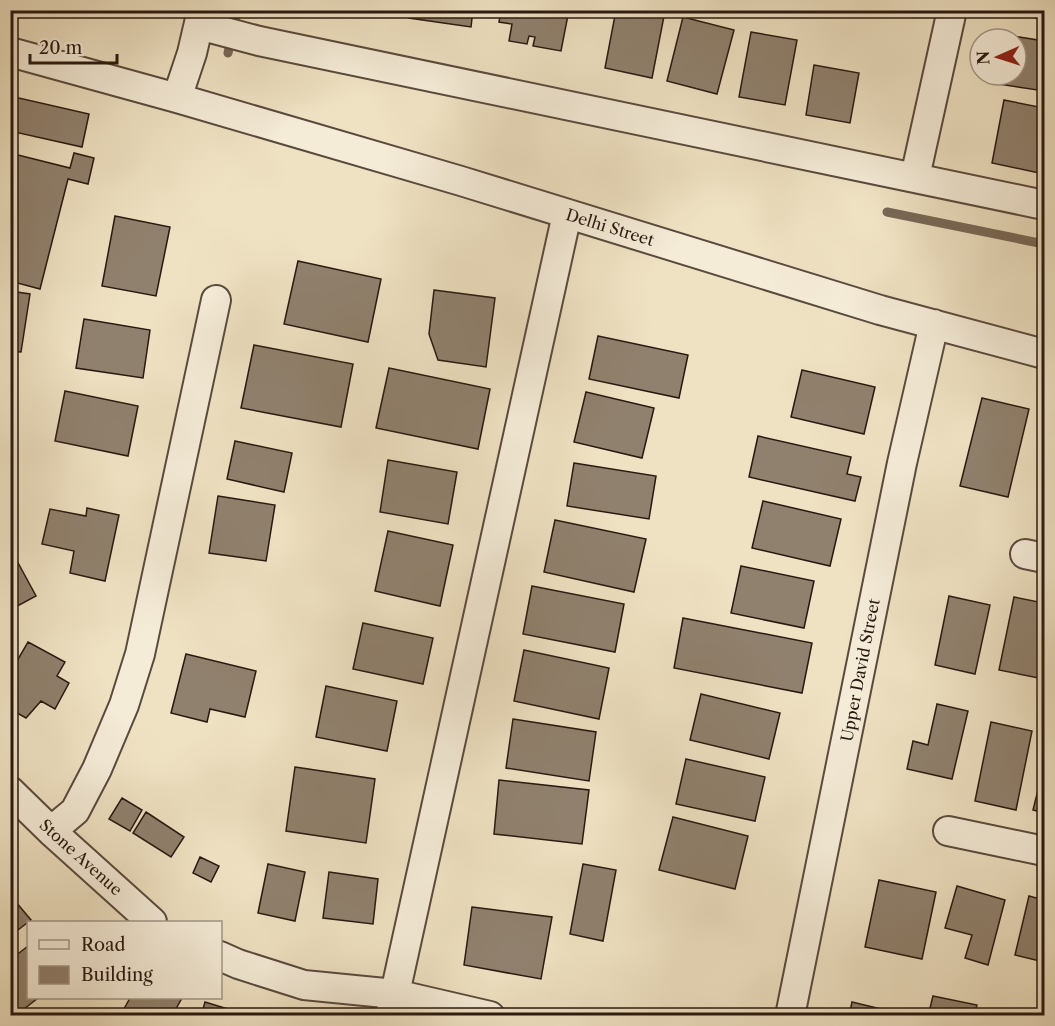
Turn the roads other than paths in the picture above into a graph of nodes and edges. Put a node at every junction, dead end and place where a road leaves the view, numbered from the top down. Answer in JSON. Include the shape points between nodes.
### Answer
{"nodes":[{"id":1,"x":952,"y":10,"type":"edge"},
{"id":2,"x":206,"y":22,"type":"edge"},
{"id":3,"x":10,"y":52,"type":"edge"},
{"id":4,"x":177,"y":98,"type":"junction"},
{"id":5,"x":915,"y":177,"type":"junction"},
{"id":6,"x":1044,"y":205,"type":"edge"},
{"id":7,"x":567,"y":214,"type":"junction"},
{"id":8,"x":216,"y":300,"type":"dead end"},
{"id":9,"x":934,"y":324,"type":"junction"},
{"id":10,"x":1044,"y":354,"type":"edge"},
{"id":11,"x":10,"y":791,"type":"edge"},
{"id":12,"x":51,"y":831,"type":"junction"},
{"id":13,"x":948,"y":831,"type":"dead end"},
{"id":14,"x":1044,"y":851,"type":"edge"},
{"id":15,"x":151,"y":921,"type":"edge"},
{"id":16,"x":222,"y":957,"type":"edge"},
{"id":17,"x":392,"y":1005,"type":"edge"},
{"id":18,"x":490,"y":1016,"type":"edge"},
{"id":19,"x":790,"y":1016,"type":"edge"}],
"edges":[{"from":1,"to":5,"type":"street"},
{"from":2,"to":4,"type":"street"},
{"from":2,"to":5,"type":"street","via":[[259,41]]},
{"from":3,"to":4,"type":"street","name":"Delhi Street"},
{"from":4,"to":7,"type":"street","name":"Delhi Street"},
{"from":5,"to":6,"type":"street"},
{"from":7,"to":9,"type":"street","name":"Delhi Street"},
{"from":7,"to":17,"type":"street"},
{"from":8,"to":12,"type":"street","via":[[137,664],[93,777],[75,811]]},
{"from":9,"to":10,"type":"street","name":"Delhi Street"},
{"from":9,"to":19,"type":"street","name":"Upper David Street","via":[[902,463]]},
{"from":11,"to":12,"type":"street","name":"Stone Avenue"},
{"from":12,"to":15,"type":"street","name":"Stone Avenue"},
{"from":13,"to":14,"type":"street"},
{"from":16,"to":17,"type":"street","via":[[304,985]]},
{"from":17,"to":18,"type":"street"}]}
